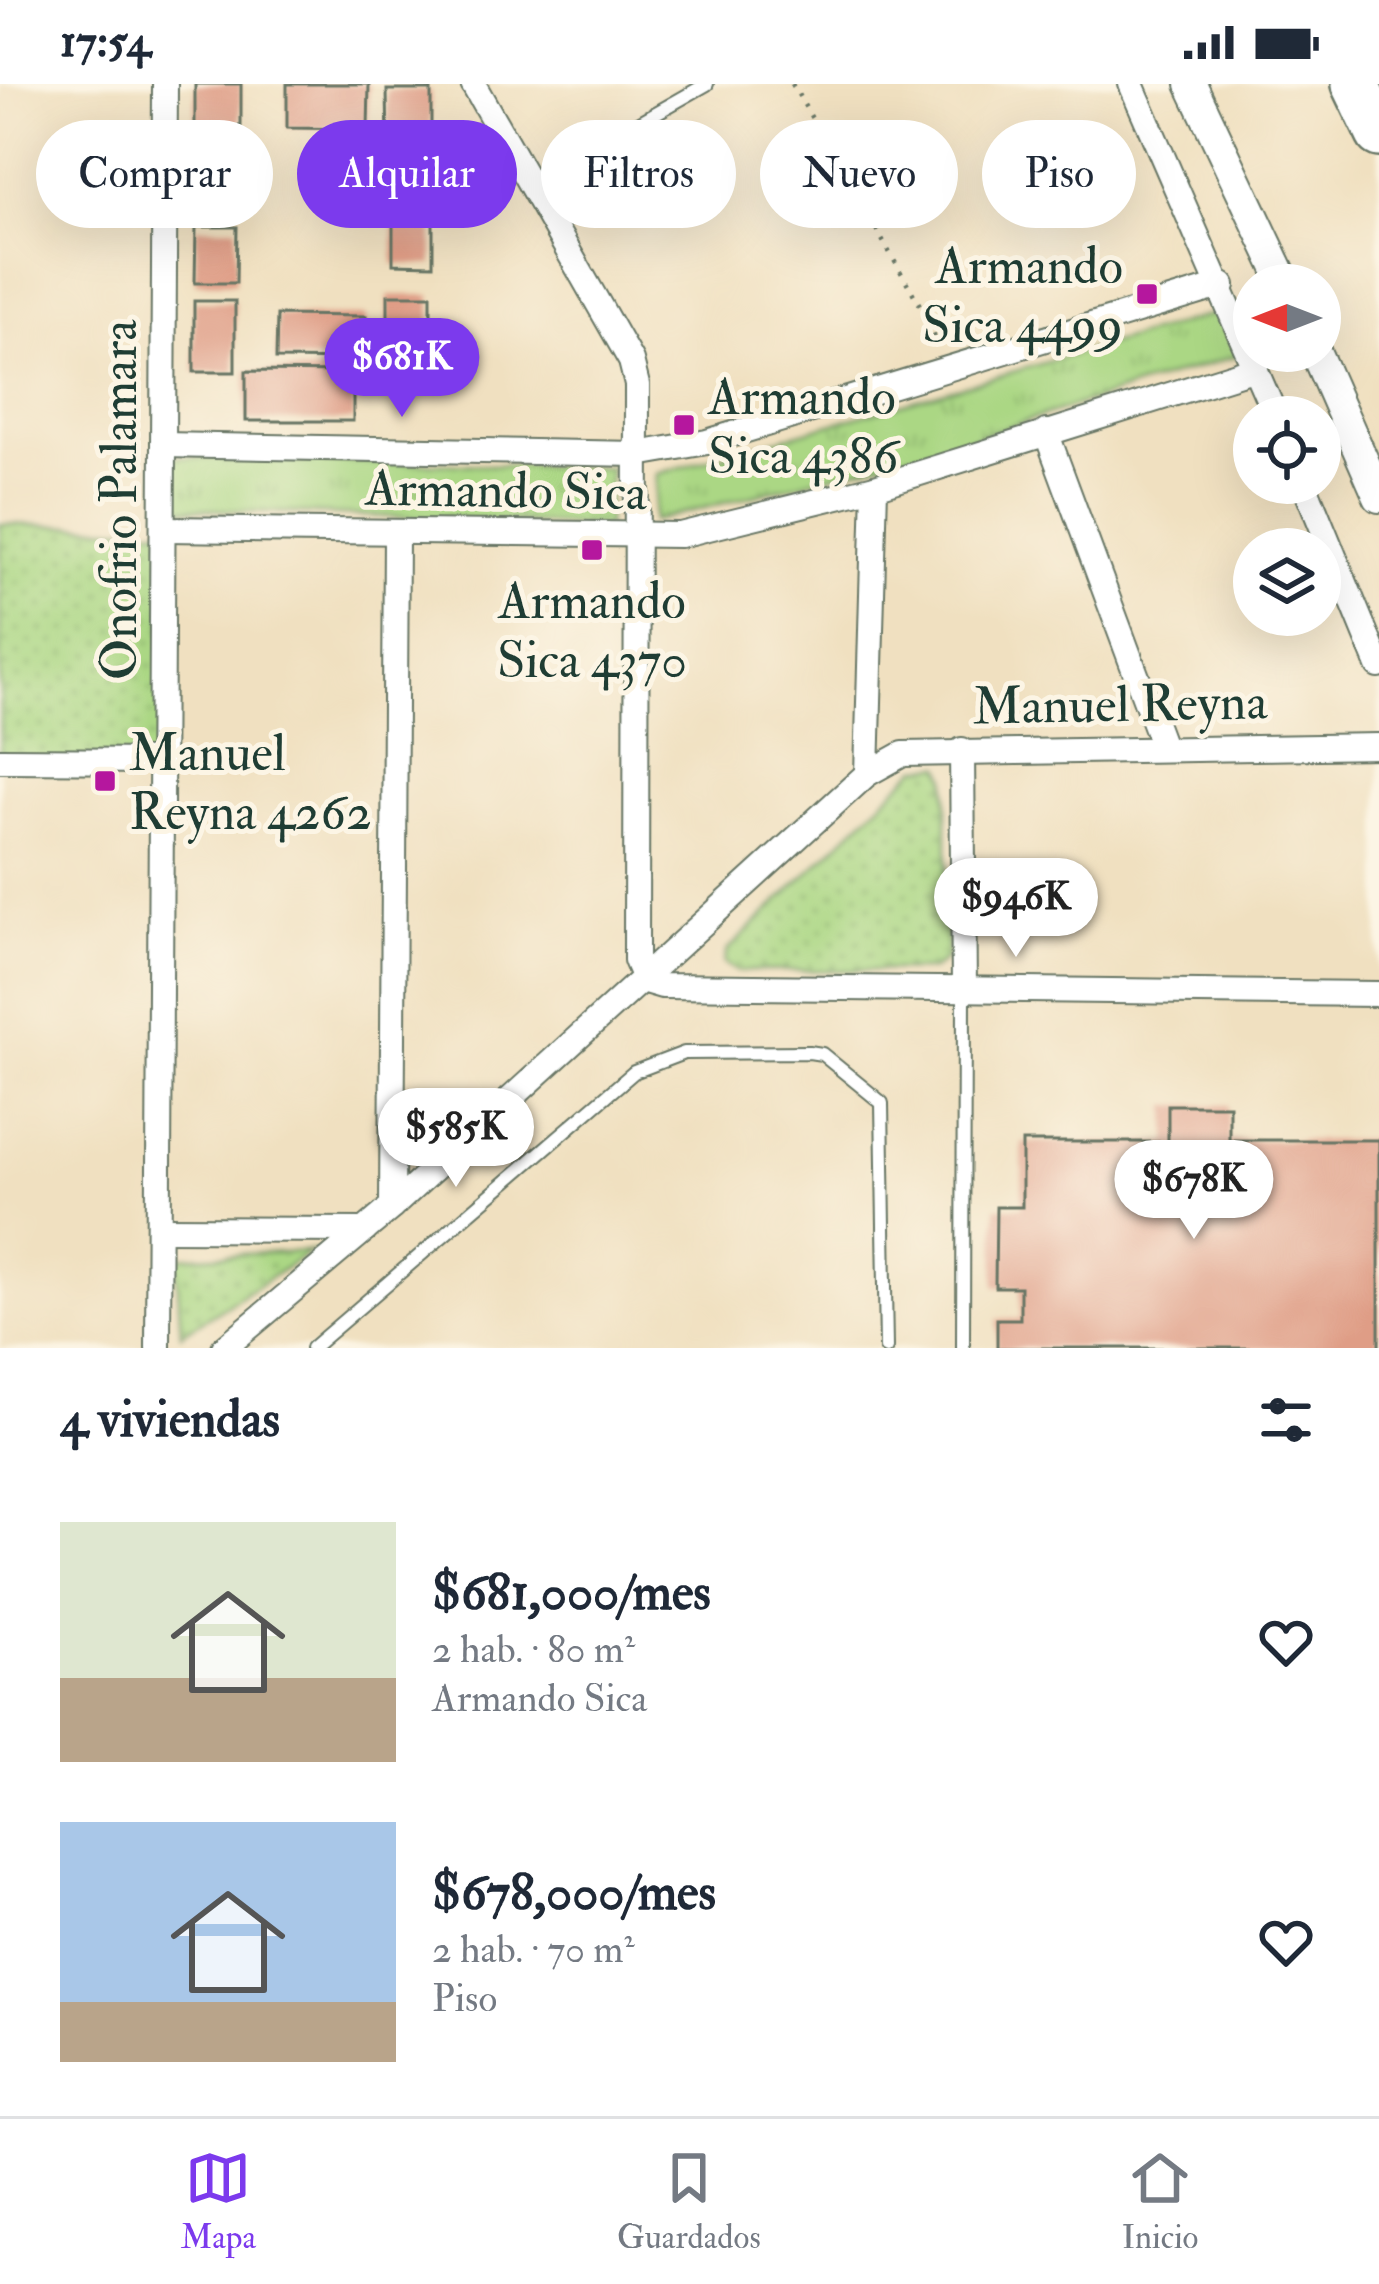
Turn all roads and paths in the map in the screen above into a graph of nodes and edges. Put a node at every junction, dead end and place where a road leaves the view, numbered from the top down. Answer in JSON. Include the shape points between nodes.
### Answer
{"nodes":[{"id":1,"x":165,"y":84,"type":"edge"},
{"id":2,"x":473,"y":84,"type":"edge"},
{"id":3,"x":707,"y":84,"type":"edge"},
{"id":4,"x":792,"y":84,"type":"edge"},
{"id":5,"x":1131,"y":84,"type":"edge"},
{"id":6,"x":1191,"y":84,"type":"edge"},
{"id":7,"x":1355,"y":84,"type":"edge"},
{"id":8,"x":1379,"y":134,"type":"edge"},
{"id":9,"x":531,"y":184,"type":"junction"},
{"id":10,"x":1276,"y":264,"type":"edge"},
{"id":11,"x":1222,"y":285,"type":"junction"},
{"id":12,"x":1233,"y":312,"type":"edge"},
{"id":13,"x":943,"y":370,"type":"junction"},
{"id":14,"x":1243,"y":372,"type":"edge"},
{"id":15,"x":1324,"y":372,"type":"edge"},
{"id":16,"x":1046,"y":432,"type":"junction"},
{"id":17,"x":164,"y":445,"type":"junction"},
{"id":18,"x":638,"y":454,"type":"junction"},
{"id":19,"x":874,"y":487,"type":"junction"},
{"id":20,"x":1379,"y":497,"type":"edge"},
{"id":21,"x":1313,"y":504,"type":"edge"},
{"id":22,"x":163,"y":529,"type":"junction"},
{"id":23,"x":396,"y":534,"type":"junction"},
{"id":24,"x":638,"y":539,"type":"junction"},
{"id":25,"x":1379,"y":666,"type":"edge"},
{"id":26,"x":1379,"y":746,"type":"edge"},
{"id":27,"x":1163,"y":747,"type":"junction"},
{"id":28,"x":962,"y":750,"type":"junction"},
{"id":29,"x":0,"y":760,"type":"edge"},
{"id":30,"x":162,"y":761,"type":"junction"},
{"id":31,"x":867,"y":774,"type":"junction"},
{"id":32,"x":645,"y":981,"type":"junction"},
{"id":33,"x":964,"y":990,"type":"junction"},
{"id":34,"x":1379,"y":994,"type":"edge"},
{"id":35,"x":392,"y":1207,"type":"junction"},
{"id":36,"x":159,"y":1229,"type":"junction"},
{"id":37,"x":365,"y":1231,"type":"junction"},
{"id":38,"x":158,"y":1348,"type":"edge"},
{"id":39,"x":224,"y":1348,"type":"edge"},
{"id":40,"x":312,"y":1348,"type":"edge"},
{"id":41,"x":886,"y":1348,"type":"edge"},
{"id":42,"x":963,"y":1348,"type":"edge"}],
"edges":[{"from":1,"to":17,"type":"street","name":"Onofrio Palamara"},
{"from":2,"to":9,"type":"street"},
{"from":3,"to":9,"type":"lane"},
{"from":4,"to":13,"type":"path","via":[[931,324]]},
{"from":5,"to":11,"type":"street"},
{"from":6,"to":10,"type":"street"},
{"from":7,"to":8,"type":"highway"},
{"from":9,"to":18,"type":"street","via":[[631,361]]},
{"from":11,"to":12,"type":"street"},
{"from":11,"to":13,"type":"street","name":"Armando Sica"},
{"from":13,"to":18,"type":"street","name":"Armando Sica","via":[[707,442]]},
{"from":14,"to":16,"type":"street","name":"Armando Sica"},
{"from":15,"to":20,"type":"street"},
{"from":16,"to":19,"type":"street","name":"Armando Sica"},
{"from":16,"to":27,"type":"street"},
{"from":17,"to":18,"type":"street","name":"Armando Sica"},
{"from":17,"to":22,"type":"street","name":"Onofrio Palamara"},
{"from":18,"to":24,"type":"street"},
{"from":19,"to":24,"type":"street","name":"Armando Sica"},
{"from":19,"to":31,"type":"street"},
{"from":21,"to":25,"type":"street"},
{"from":22,"to":23,"type":"street","name":"Armando Sica"},
{"from":22,"to":30,"type":"street","name":"Onofrio Palamara"},
{"from":23,"to":24,"type":"street","name":"Armando Sica"},
{"from":23,"to":35,"type":"street"},
{"from":24,"to":32,"type":"street","via":[[636,960]]},
{"from":26,"to":27,"type":"street","name":"Manuel Reyna"},
{"from":27,"to":28,"type":"street","name":"Manuel Reyna"},
{"from":28,"to":31,"type":"street","name":"Manuel Reyna","via":[[903,754]]},
{"from":28,"to":33,"type":"street"},
{"from":29,"to":30,"type":"street"},
{"from":30,"to":36,"type":"street","name":"Onofrio Palamara"},
{"from":31,"to":32,"type":"street"},
{"from":32,"to":33,"type":"street"},
{"from":32,"to":35,"type":"street"},
{"from":33,"to":34,"type":"street"},
{"from":33,"to":42,"type":"lane"},
{"from":35,"to":37,"type":"street"},
{"from":36,"to":37,"type":"street"},
{"from":36,"to":38,"type":"street","name":"Onofrio Palamara"},
{"from":37,"to":39,"type":"street"},
{"from":40,"to":41,"type":"lane","via":[[634,1072],[684,1053],[808,1052],[822,1054],[882,1103]]}]}
